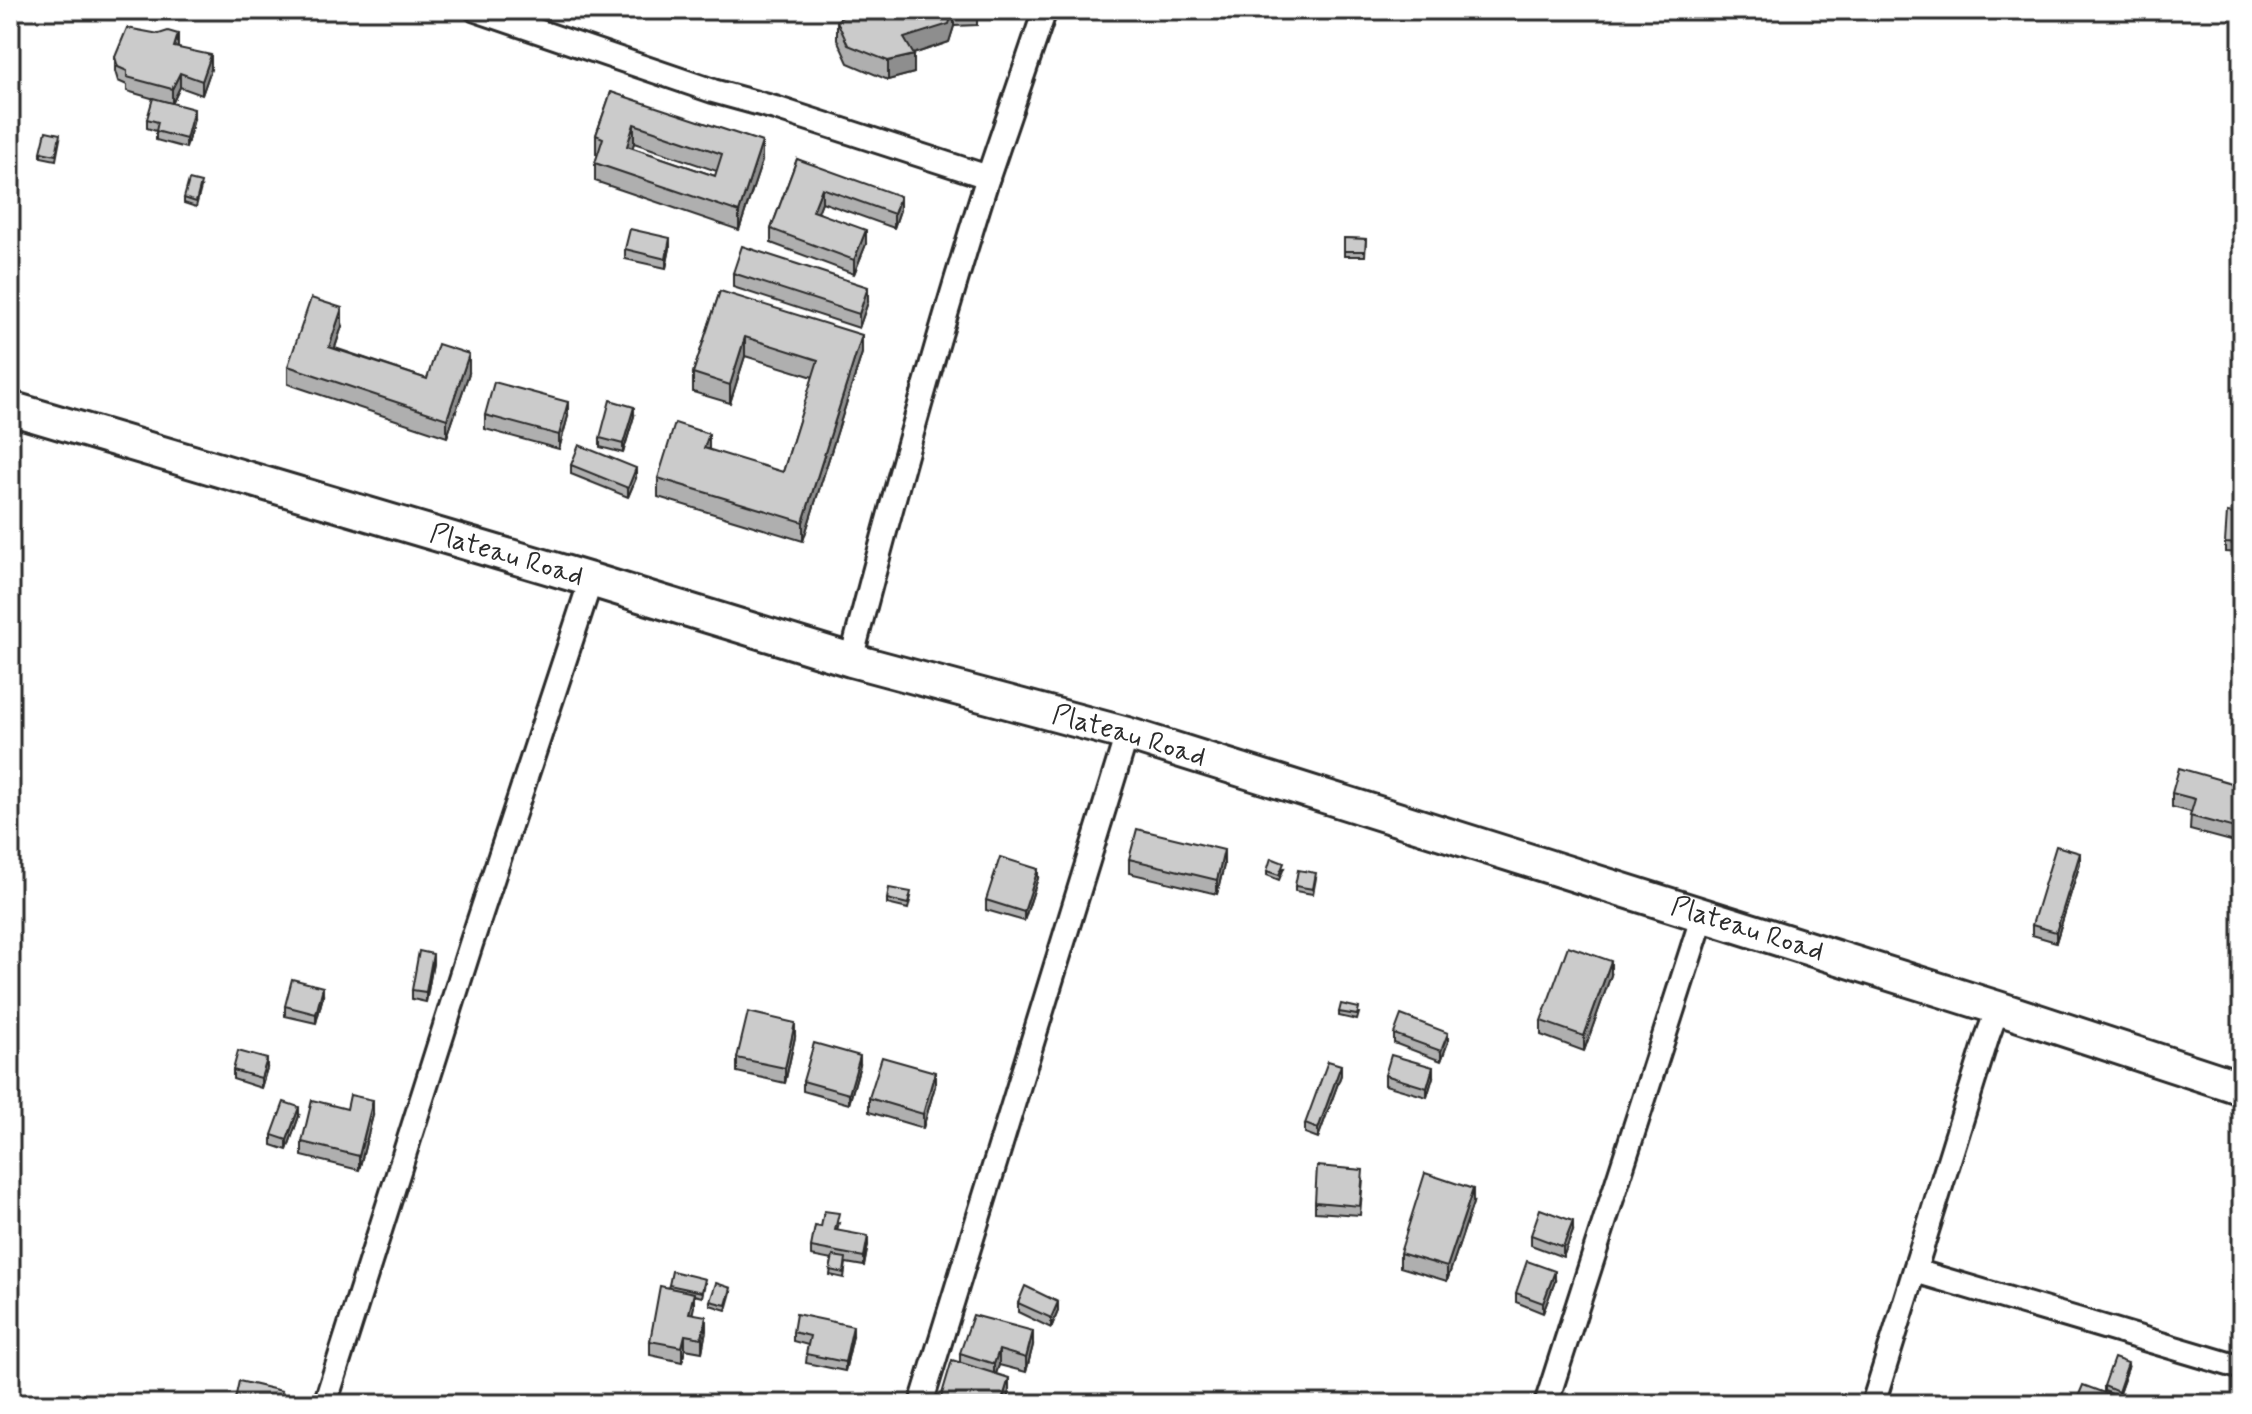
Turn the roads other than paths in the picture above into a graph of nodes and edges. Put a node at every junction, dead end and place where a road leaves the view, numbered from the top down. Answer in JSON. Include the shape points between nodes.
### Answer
{"nodes":[{"id":1,"x":476,"y":10,"type":"edge"},
{"id":2,"x":1045,"y":10,"type":"edge"},
{"id":3,"x":988,"y":177,"type":"junction"},
{"id":4,"x":10,"y":408,"type":"edge"},
{"id":5,"x":591,"y":580,"type":"junction"},
{"id":6,"x":851,"y":660,"type":"junction"},
{"id":7,"x":1127,"y":734,"type":"junction"},
{"id":8,"x":1703,"y":915,"type":"junction"},
{"id":9,"x":1998,"y":1008,"type":"junction"},
{"id":10,"x":2242,"y":1088,"type":"edge"},
{"id":11,"x":1915,"y":1271,"type":"junction"},
{"id":12,"x":2242,"y":1368,"type":"edge"},
{"id":13,"x":325,"y":1404,"type":"edge"},
{"id":14,"x":921,"y":1404,"type":"edge"},
{"id":15,"x":1546,"y":1404,"type":"edge"},
{"id":16,"x":1873,"y":1404,"type":"edge"}],
"edges":[{"from":1,"to":3,"type":"street"},
{"from":2,"to":3,"type":"street"},
{"from":3,"to":6,"type":"street","via":[[917,410]]},
{"from":4,"to":5,"type":"street","name":"Plateau Road"},
{"from":5,"to":6,"type":"street","name":"Plateau Road"},
{"from":5,"to":13,"type":"street"},
{"from":6,"to":7,"type":"street","name":"Plateau Road"},
{"from":7,"to":8,"type":"street","name":"Plateau Road"},
{"from":7,"to":14,"type":"street"},
{"from":8,"to":9,"type":"street","name":"Plateau Road"},
{"from":8,"to":15,"type":"street"},
{"from":9,"to":10,"type":"street","name":"Plateau Road"},
{"from":9,"to":11,"type":"street"},
{"from":11,"to":12,"type":"street"},
{"from":11,"to":16,"type":"street"}]}
